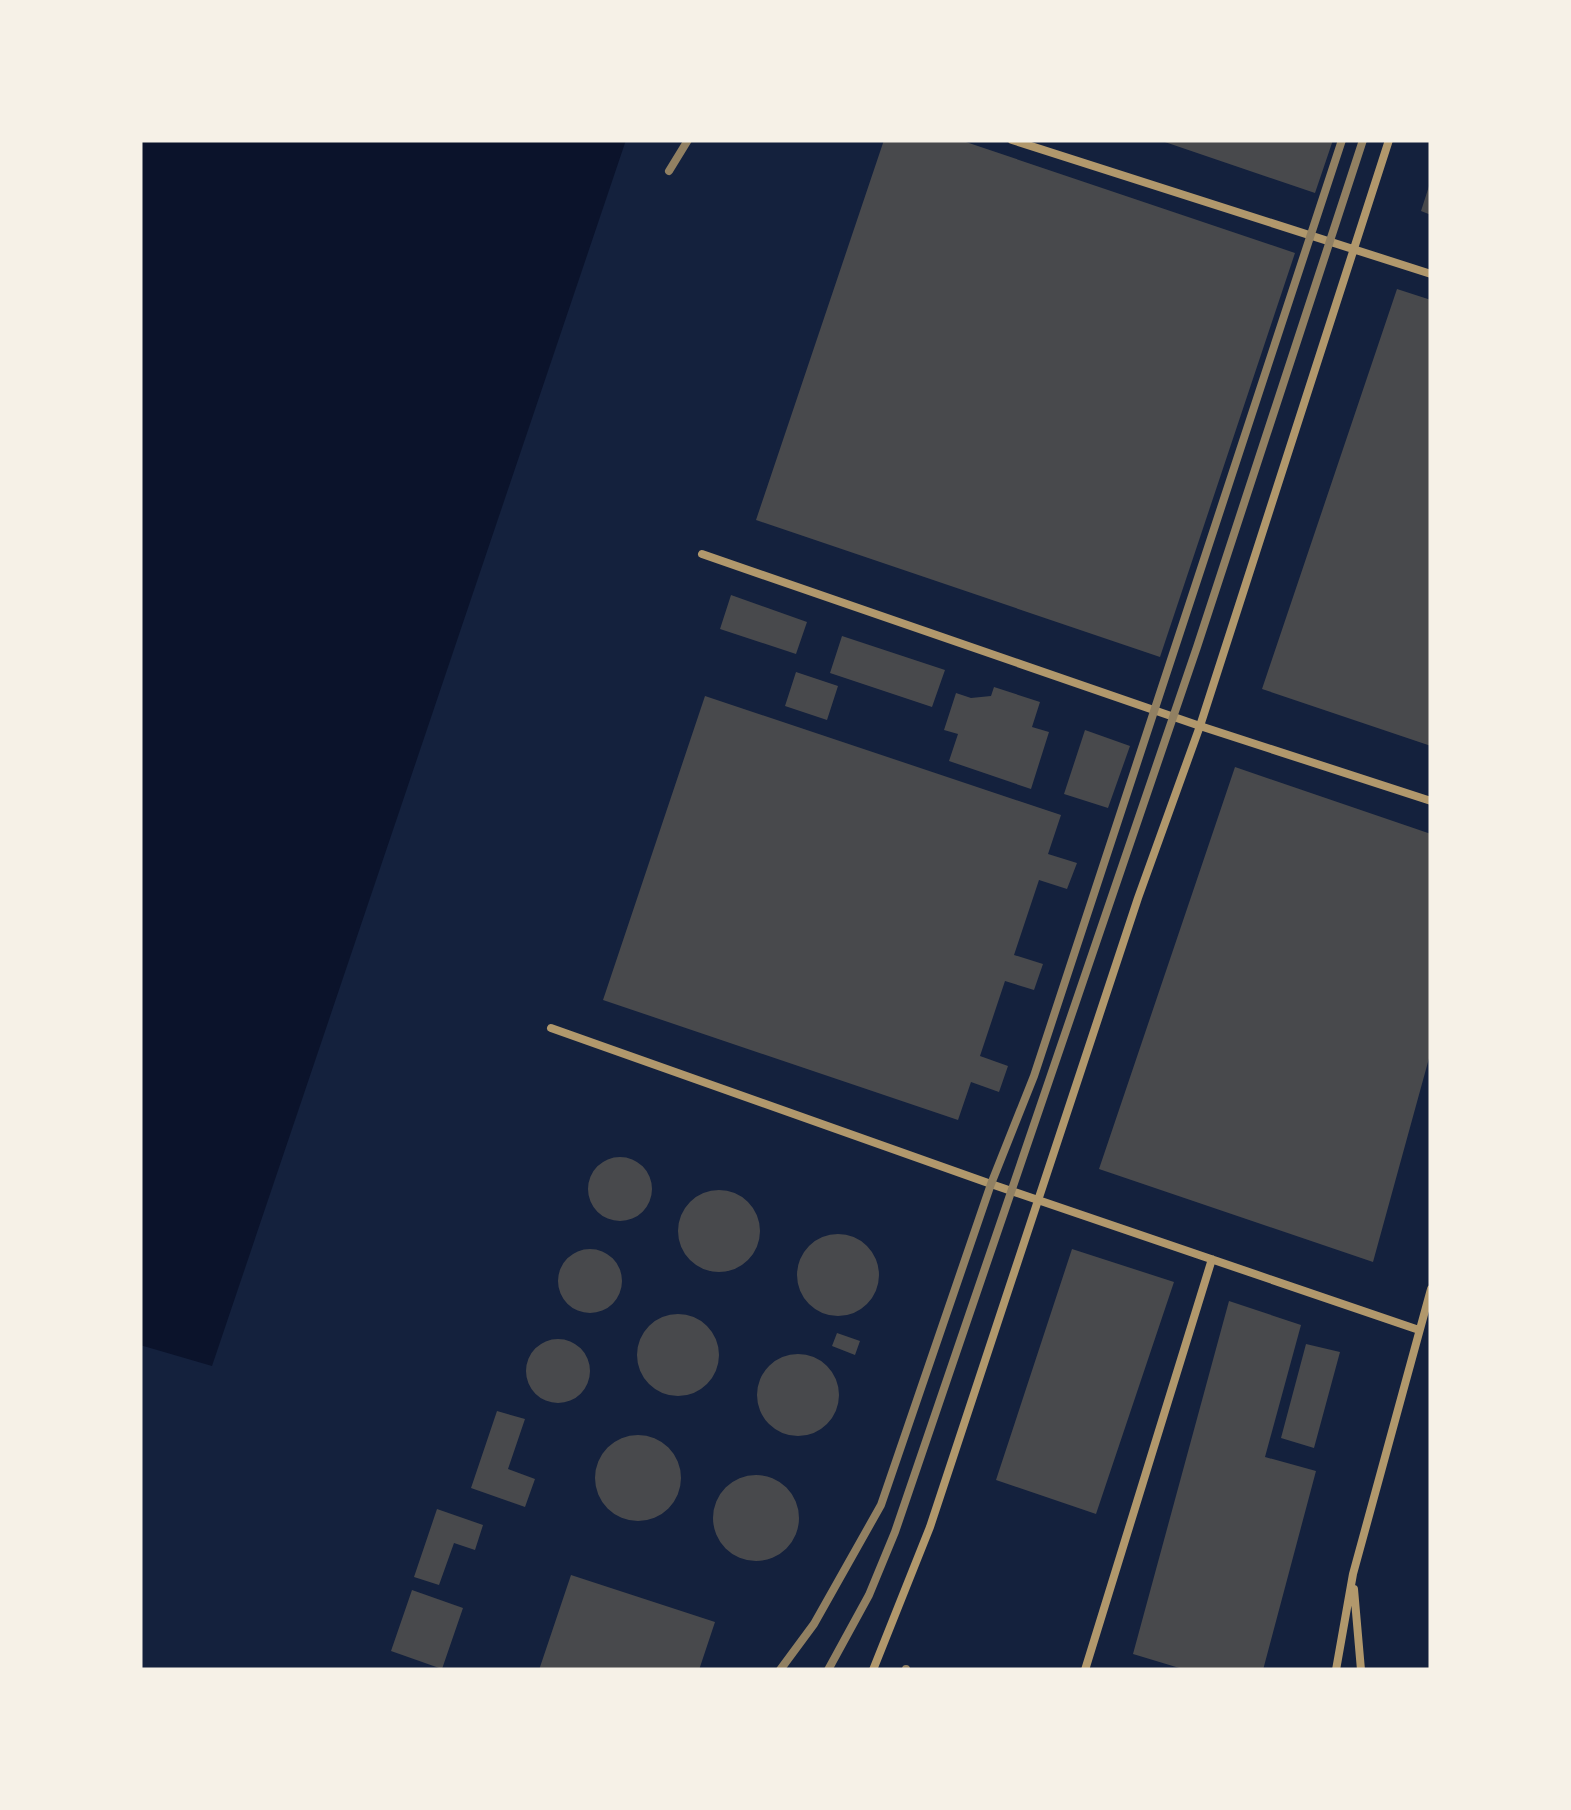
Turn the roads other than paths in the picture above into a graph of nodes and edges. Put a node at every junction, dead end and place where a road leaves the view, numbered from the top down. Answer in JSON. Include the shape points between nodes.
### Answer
{"nodes":[{"id":1,"x":1012,"y":140,"type":"edge"},
{"id":2,"x":1389,"y":140,"type":"edge"},
{"id":3,"x":1352,"y":249,"type":"junction"},
{"id":4,"x":1431,"y":274,"type":"edge"},
{"id":5,"x":702,"y":554,"type":"dead end"},
{"id":6,"x":1200,"y":726,"type":"junction"},
{"id":7,"x":1431,"y":801,"type":"edge"},
{"id":8,"x":551,"y":1028,"type":"dead end"},
{"id":9,"x":1037,"y":1198,"type":"junction"},
{"id":10,"x":1212,"y":1259,"type":"junction"},
{"id":11,"x":1431,"y":1289,"type":"edge"},
{"id":12,"x":1420,"y":1330,"type":"junction"},
{"id":13,"x":1353,"y":1574,"type":"junction"},
{"id":14,"x":873,"y":1670,"type":"edge"},
{"id":15,"x":1086,"y":1670,"type":"edge"},
{"id":16,"x":1336,"y":1670,"type":"edge"},
{"id":17,"x":1361,"y":1670,"type":"edge"}],
"edges":[{"from":1,"to":3,"type":"lane"},
{"from":2,"to":3,"type":"lane"},
{"from":3,"to":4,"type":"lane"},
{"from":3,"to":6,"type":"lane"},
{"from":5,"to":6,"type":"lane"},
{"from":6,"to":7,"type":"lane"},
{"from":6,"to":9,"type":"lane"},
{"from":8,"to":9,"type":"lane"},
{"from":9,"to":10,"type":"lane"},
{"from":9,"to":14,"type":"lane","via":[[930,1527]]},
{"from":10,"to":12,"type":"lane"},
{"from":10,"to":15,"type":"lane"},
{"from":11,"to":12,"type":"lane"},
{"from":12,"to":13,"type":"lane"},
{"from":13,"to":16,"type":"lane"},
{"from":13,"to":17,"type":"lane"}]}
